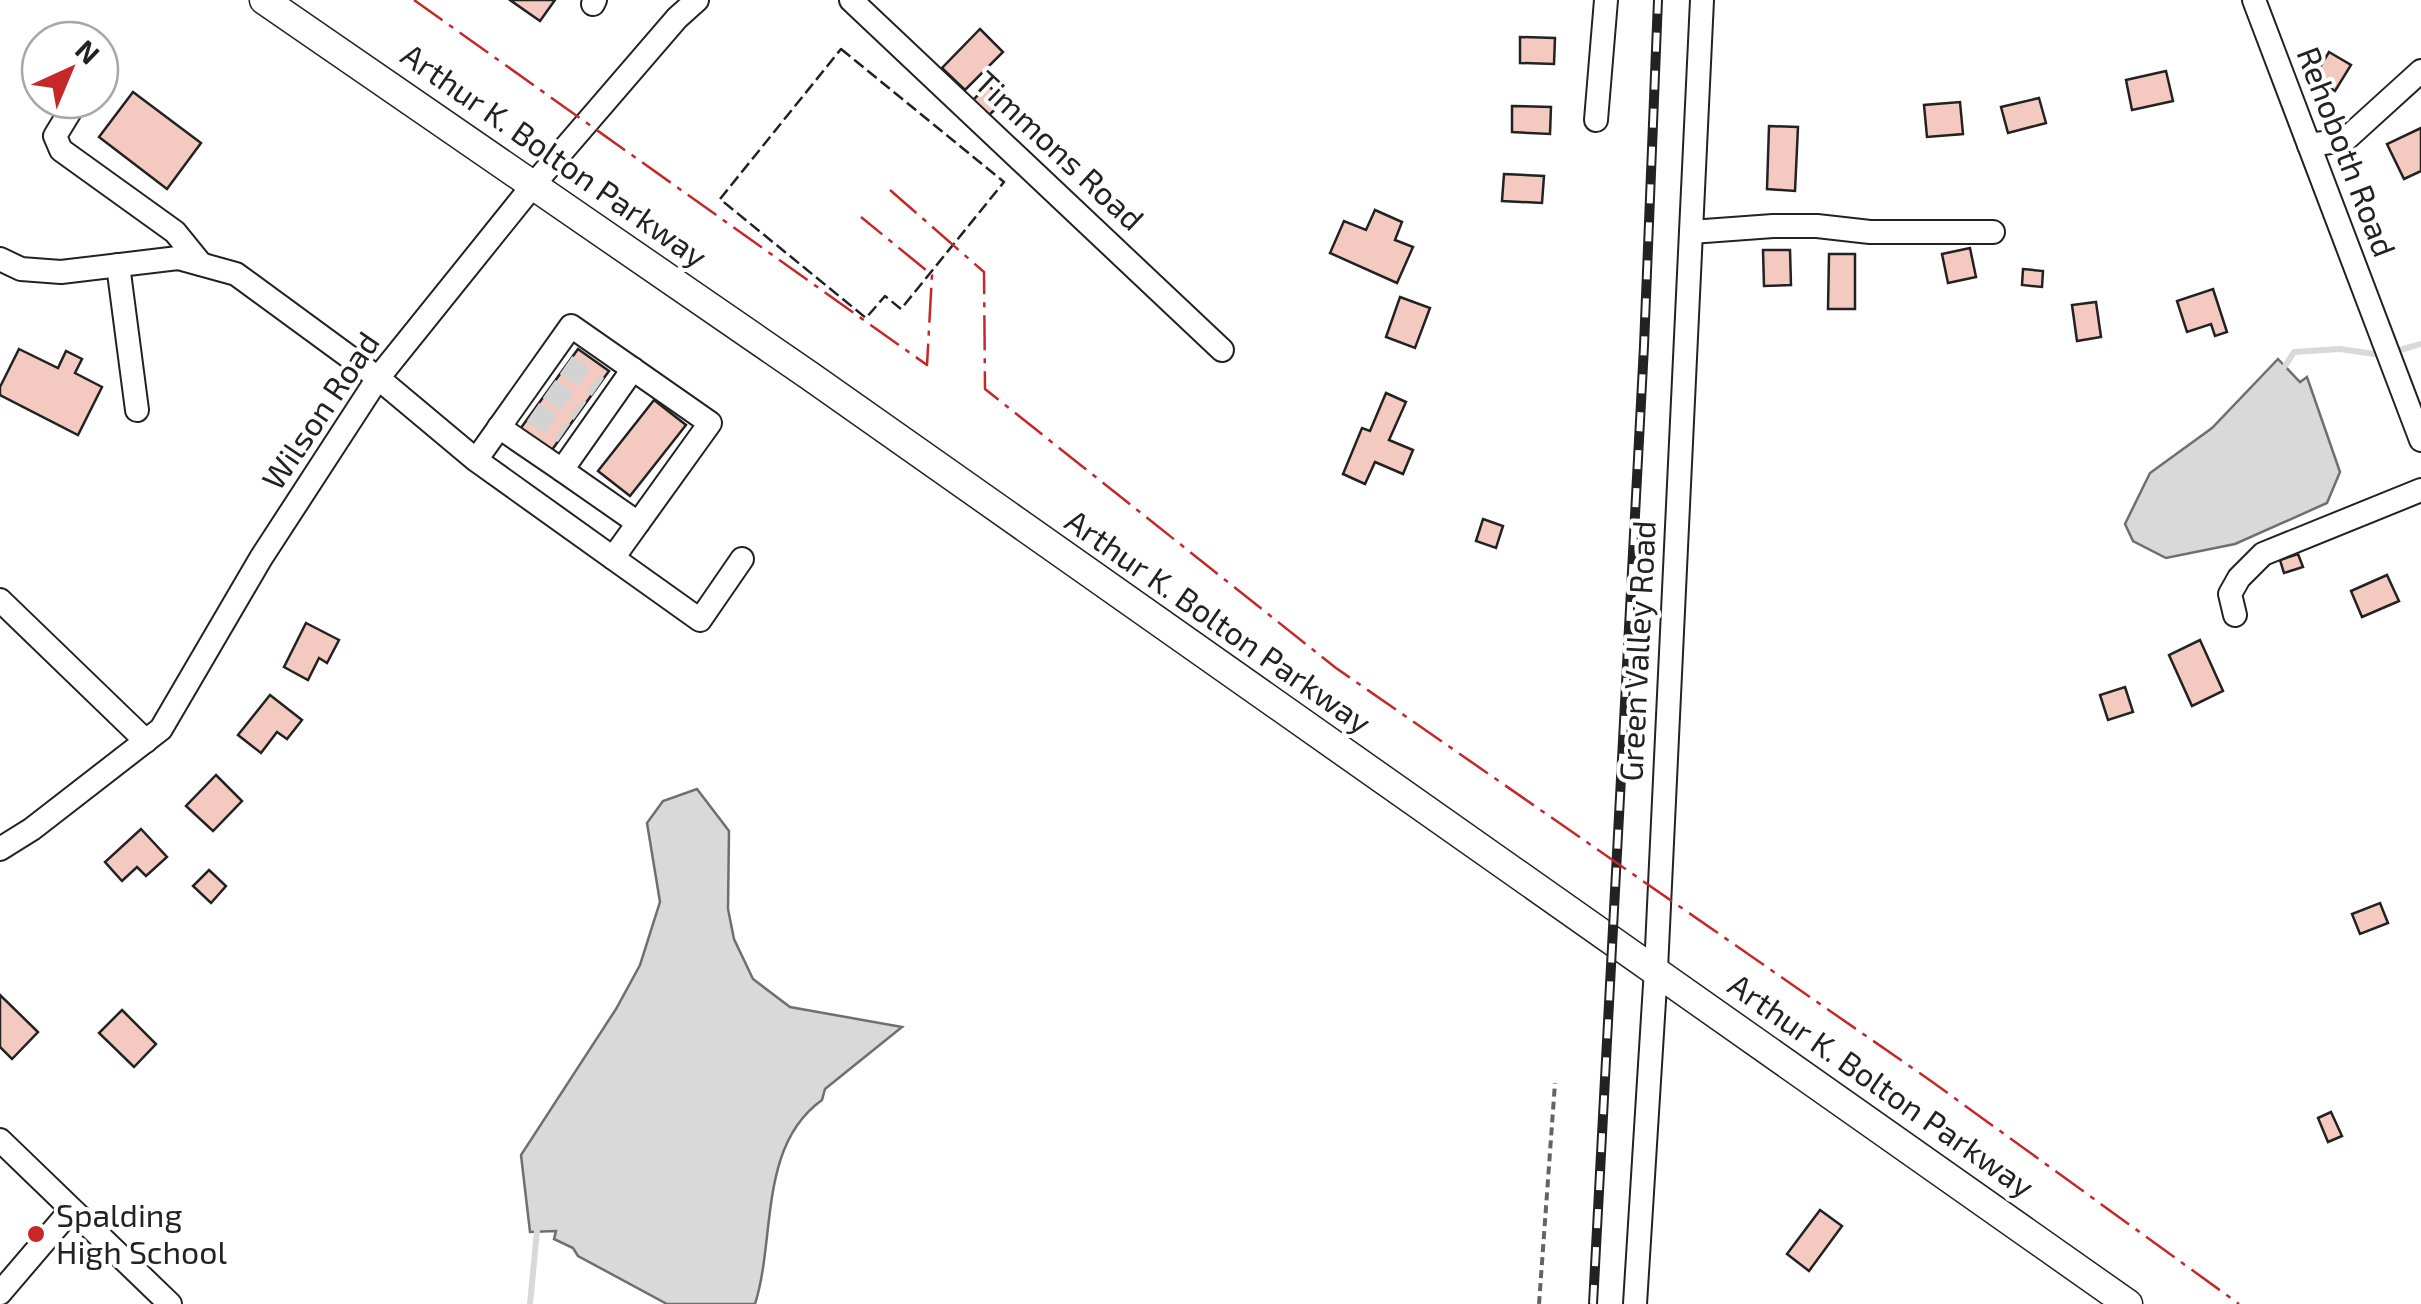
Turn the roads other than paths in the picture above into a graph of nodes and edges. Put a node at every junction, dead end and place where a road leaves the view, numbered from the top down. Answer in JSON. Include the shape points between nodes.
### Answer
{"nodes":[{"id":1,"x":264,"y":0,"type":"edge"},
{"id":2,"x":697,"y":0,"type":"edge"},
{"id":3,"x":851,"y":0,"type":"edge"},
{"id":4,"x":1606,"y":0,"type":"edge"},
{"id":5,"x":1702,"y":0,"type":"edge"},
{"id":6,"x":2254,"y":0,"type":"edge"},
{"id":7,"x":2421,"y":71,"type":"edge"},
{"id":8,"x":65,"y":120,"type":"edge"},
{"id":9,"x":1596,"y":120,"type":"dead end"},
{"id":10,"x":2309,"y":145,"type":"junction"},
{"id":11,"x":534,"y":184,"type":"junction"},
{"id":12,"x":1691,"y":232,"type":"junction"},
{"id":13,"x":1993,"y":232,"type":"dead end"},
{"id":14,"x":0,"y":259,"type":"edge"},
{"id":15,"x":200,"y":264,"type":"junction"},
{"id":16,"x":118,"y":265,"type":"junction"},
{"id":17,"x":1222,"y":350,"type":"dead end"},
{"id":18,"x":633,"y":369,"type":"junction"},
{"id":19,"x":378,"y":378,"type":"junction"},
{"id":20,"x":137,"y":410,"type":"dead end"},
{"id":21,"x":499,"y":427,"type":"junction"},
{"id":22,"x":2421,"y":440,"type":"edge"},
{"id":23,"x":476,"y":460,"type":"junction"},
{"id":24,"x":562,"y":470,"type":"junction"},
{"id":25,"x":2421,"y":490,"type":"edge"},
{"id":26,"x":638,"y":524,"type":"junction"},
{"id":27,"x":614,"y":558,"type":"junction"},
{"id":28,"x":742,"y":559,"type":"dead end"},
{"id":29,"x":0,"y":600,"type":"edge"},
{"id":30,"x":2235,"y":615,"type":"dead end"},
{"id":31,"x":146,"y":741,"type":"junction"},
{"id":32,"x":0,"y":849,"type":"edge"},
{"id":33,"x":1656,"y":969,"type":"junction"},
{"id":34,"x":0,"y":1140,"type":"edge"},
{"id":35,"x":71,"y":1210,"type":"junction"},
{"id":36,"x":0,"y":1293,"type":"edge"},
{"id":37,"x":170,"y":1304,"type":"edge"},
{"id":38,"x":1634,"y":1304,"type":"edge"},
{"id":39,"x":2128,"y":1304,"type":"edge"}],
"edges":[{"from":1,"to":11,"type":"main road","name":"Arthur K. Bolton Parkway"},
{"from":2,"to":11,"type":"street","name":"Wilson Road"},
{"from":3,"to":17,"type":"street","name":"Timmons Road"},
{"from":4,"to":9,"type":"street"},
{"from":5,"to":12,"type":"street","name":"Green Valley Road"},
{"from":6,"to":10,"type":"street","name":"Rehoboth Road"},
{"from":7,"to":10,"type":"street","via":[[2346,140]]},
{"from":8,"to":15,"type":"street","via":[[55,136],[61,150],[175,232]]},
{"from":10,"to":22,"type":"street","name":"Rehoboth Road"},
{"from":11,"to":19,"type":"street","name":"Wilson Road"},
{"from":11,"to":33,"type":"main road","name":"Arthur K. Bolton Parkway"},
{"from":12,"to":13,"type":"street","via":[[1772,226]]},
{"from":12,"to":33,"type":"street","name":"Green Valley Road"},
{"from":14,"to":16,"type":"street","via":[[22,270],[61,272]]},
{"from":15,"to":16,"type":"street","via":[[178,258]]},
{"from":15,"to":19,"type":"street","via":[[236,274]]},
{"from":16,"to":20,"type":"street"},
{"from":18,"to":21,"type":"street","via":[[570,326],[542,383]]},
{"from":18,"to":24,"type":"street","via":[[605,392],[572,438]]},
{"from":18,"to":26,"type":"street","via":[[710,423]]},
{"from":19,"to":23,"type":"street"},
{"from":19,"to":31,"type":"street","name":"Wilson Road","via":[[161,729]]},
{"from":21,"to":23,"type":"street"},
{"from":21,"to":24,"type":"street"},
{"from":23,"to":27,"type":"street"},
{"from":24,"to":26,"type":"street"},
{"from":25,"to":30,"type":"street","via":[[2263,554],[2230,594]]},
{"from":26,"to":27,"type":"street"},
{"from":27,"to":28,"type":"street","via":[[700,620]]},
{"from":29,"to":31,"type":"street"},
{"from":31,"to":32,"type":"street","name":"Wilson Road"},
{"from":33,"to":38,"type":"street","name":"Green Valley Road"},
{"from":33,"to":39,"type":"main road","name":"Arthur K. Bolton Parkway"},
{"from":34,"to":35,"type":"street"},
{"from":35,"to":36,"type":"street"},
{"from":35,"to":37,"type":"street"}]}
